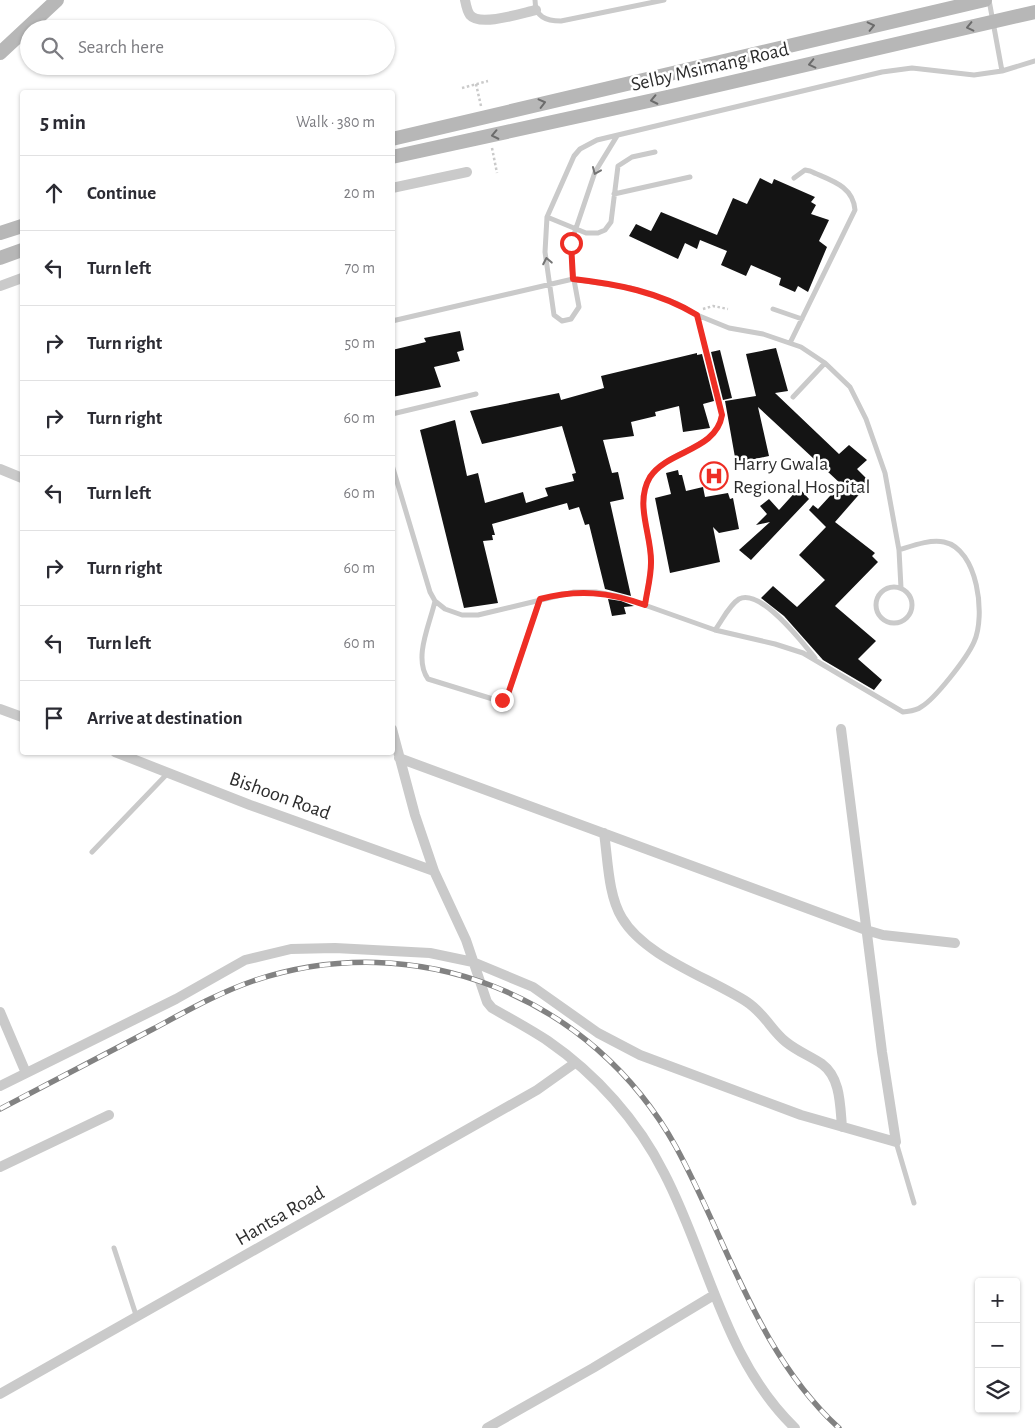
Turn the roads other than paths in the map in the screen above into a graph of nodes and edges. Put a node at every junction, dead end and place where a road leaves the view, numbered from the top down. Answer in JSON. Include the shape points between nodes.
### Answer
{"nodes":[{"id":1,"x":57,"y":0,"type":"edge"},
{"id":2,"x":465,"y":0,"type":"edge"},
{"id":3,"x":664,"y":0,"type":"edge"},
{"id":4,"x":987,"y":0,"type":"edge"},
{"id":5,"x":535,"y":5,"type":"edge"},
{"id":6,"x":1035,"y":12,"type":"edge"},
{"id":7,"x":35,"y":20,"type":"edge"},
{"id":8,"x":994,"y":22,"type":"junction"},
{"id":9,"x":20,"y":34,"type":"edge"},
{"id":10,"x":0,"y":52,"type":"edge"},
{"id":11,"x":1035,"y":61,"type":"edge"},
{"id":12,"x":1002,"y":71,"type":"junction"},
{"id":13,"x":617,"y":136,"type":"junction"},
{"id":14,"x":395,"y":138,"type":"edge"},
{"id":15,"x":655,"y":152,"type":"dead end"},
{"id":16,"x":395,"y":156,"type":"edge"},
{"id":17,"x":466,"y":172,"type":"dead end"},
{"id":18,"x":690,"y":177,"type":"dead end"},
{"id":19,"x":794,"y":178,"type":"dead end"},
{"id":20,"x":395,"y":187,"type":"edge"},
{"id":21,"x":614,"y":194,"type":"junction"},
{"id":22,"x":547,"y":217,"type":"junction"},
{"id":23,"x":20,"y":227,"type":"edge"},
{"id":24,"x":575,"y":228,"type":"junction"},
{"id":25,"x":0,"y":233,"type":"edge"},
{"id":26,"x":20,"y":251,"type":"edge"},
{"id":27,"x":0,"y":258,"type":"edge"},
{"id":28,"x":20,"y":279,"type":"edge"},
{"id":29,"x":573,"y":279,"type":"junction"},
{"id":30,"x":552,"y":285,"type":"junction"},
{"id":31,"x":0,"y":286,"type":"edge"},
{"id":32,"x":773,"y":308,"type":"dead end"},
{"id":33,"x":694,"y":314,"type":"junction"},
{"id":34,"x":802,"y":319,"type":"junction"},
{"id":35,"x":395,"y":320,"type":"edge"},
{"id":36,"x":790,"y":343,"type":"junction"},
{"id":37,"x":825,"y":363,"type":"junction"},
{"id":38,"x":476,"y":394,"type":"dead end"},
{"id":39,"x":794,"y":397,"type":"dead end"},
{"id":40,"x":395,"y":413,"type":"edge"},
{"id":41,"x":0,"y":469,"type":"edge"},
{"id":42,"x":395,"y":476,"type":"edge"},
{"id":43,"x":20,"y":477,"type":"edge"},
{"id":44,"x":899,"y":550,"type":"junction"},
{"id":45,"x":901,"y":588,"type":"junction"},
{"id":46,"x":540,"y":599,"type":"junction"},
{"id":47,"x":435,"y":601,"type":"junction"},
{"id":48,"x":645,"y":605,"type":"junction"},
{"id":49,"x":715,"y":630,"type":"junction"},
{"id":50,"x":818,"y":661,"type":"junction"},
{"id":51,"x":0,"y":709,"type":"edge"},
{"id":52,"x":20,"y":717,"type":"edge"},
{"id":53,"x":841,"y":729,"type":"dead end"},
{"id":54,"x":395,"y":741,"type":"edge"},
{"id":55,"x":123,"y":755,"type":"edge"},
{"id":56,"x":399,"y":758,"type":"junction"},
{"id":57,"x":168,"y":773,"type":"junction"},
{"id":58,"x":604,"y":833,"type":"junction"},
{"id":59,"x":92,"y":852,"type":"dead end"},
{"id":60,"x":434,"y":870,"type":"junction"},
{"id":61,"x":866,"y":930,"type":"junction"},
{"id":62,"x":955,"y":943,"type":"dead end"},
{"id":63,"x":473,"y":962,"type":"junction"},
{"id":64,"x":0,"y":1012,"type":"edge"},
{"id":65,"x":575,"y":1063,"type":"junction"},
{"id":66,"x":26,"y":1073,"type":"junction"},
{"id":67,"x":0,"y":1086,"type":"edge"},
{"id":68,"x":110,"y":1115,"type":"dead end"},
{"id":69,"x":842,"y":1127,"type":"junction"},
{"id":70,"x":896,"y":1142,"type":"junction"},
{"id":71,"x":0,"y":1167,"type":"edge"},
{"id":72,"x":914,"y":1204,"type":"dead end"},
{"id":73,"x":114,"y":1248,"type":"dead end"},
{"id":74,"x":714,"y":1295,"type":"junction"},
{"id":75,"x":137,"y":1318,"type":"junction"},
{"id":76,"x":0,"y":1394,"type":"edge"},
{"id":77,"x":487,"y":1428,"type":"edge"},
{"id":78,"x":795,"y":1428,"type":"edge"}],
"edges":[{"from":1,"to":7,"type":"main road"},
{"from":2,"to":5,"type":"street","via":[[470,15],[476,19],[492,20]]},
{"from":3,"to":5,"type":"lane","via":[[561,21],[550,21],[540,16]]},
{"from":4,"to":8,"type":"lane"},
{"from":14,"to":4,"type":"main road","name":"Selby Msimang Road","one_way":true},
{"from":6,"to":8,"type":"main road","name":"Selby Msimang Road"},
{"from":8,"to":12,"type":"lane"},
{"from":8,"to":16,"type":"main road","name":"Selby Msimang Road","one_way":true},
{"from":9,"to":10,"type":"main road"},
{"from":11,"to":12,"type":"lane"},
{"from":12,"to":13,"type":"lane","via":[[967,75],[912,68],[882,72]]},
{"from":13,"to":22,"type":"lane","via":[[596,140],[580,149],[567,169]]},
{"from":13,"to":24,"type":"lane","one_way":true,"via":[[595,172]]},
{"from":15,"to":21,"type":"lane","via":[[632,157],[618,166]]},
{"from":17,"to":20,"type":"street"},
{"from":18,"to":21,"type":"lane"},
{"from":19,"to":34,"type":"lane","via":[[805,170],[846,188],[852,194],[855,210]]},
{"from":21,"to":24,"type":"lane","via":[[609,227],[592,234]]},
{"from":22,"to":24,"type":"lane"},
{"from":30,"to":22,"type":"lane","one_way":true,"via":[[545,252]]},
{"from":23,"to":25,"type":"main road"},
{"from":24,"to":29,"type":"lane","via":[[570,253]]},
{"from":26,"to":27,"type":"main road"},
{"from":28,"to":31,"type":"street"},
{"from":29,"to":30,"type":"lane"},
{"from":29,"to":30,"type":"lane","via":[[579,307],[567,321],[554,315]]},
{"from":29,"to":33,"type":"lane","via":[[631,288],[676,303]]},
{"from":30,"to":35,"type":"lane"},
{"from":32,"to":34,"type":"lane"},
{"from":33,"to":36,"type":"lane","via":[[729,328]]},
{"from":33,"to":48,"type":"lane","via":[[722,415],[720,427],[712,436],[664,464],[651,476],[643,504],[652,563]]},
{"from":34,"to":36,"type":"lane"},
{"from":36,"to":37,"type":"lane"},
{"from":37,"to":39,"type":"lane"},
{"from":37,"to":44,"type":"lane","via":[[850,387],[866,419],[885,473]]},
{"from":38,"to":40,"type":"lane"},
{"from":41,"to":43,"type":"street"},
{"from":42,"to":47,"type":"lane","via":[[424,579]]},
{"from":44,"to":45,"type":"lane"},
{"from":44,"to":50,"type":"lane","via":[[945,542],[961,554],[970,567],[979,605],[978,629],[962,662],[922,707],[903,712]]},
{"from":45,"to":45,"type":"lane","via":[[912,603],[910,612],[896,623],[886,622],[875,607],[877,598],[883,590]]},
{"from":46,"to":47,"type":"lane","via":[[478,615],[462,615]]},
{"from":46,"to":47,"type":"lane","via":[[507,697],[496,700],[428,679],[421,662]]},
{"from":46,"to":48,"type":"lane","via":[[574,592],[596,592],[622,596]]},
{"from":48,"to":49,"type":"lane"},
{"from":49,"to":50,"type":"lane","via":[[775,644]]},
{"from":49,"to":50,"type":"lane","via":[[740,599],[757,599],[796,633]]},
{"from":51,"to":52,"type":"street"},
{"from":53,"to":61,"type":"street"},
{"from":54,"to":56,"type":"street"},
{"from":55,"to":57,"type":"street","name":"Bishoon Road"},
{"from":56,"to":58,"type":"street"},
{"from":56,"to":60,"type":"street"},
{"from":57,"to":59,"type":"lane"},
{"from":57,"to":60,"type":"street","name":"Bishoon Road"},
{"from":58,"to":61,"type":"street"},
{"from":58,"to":69,"type":"street","via":[[616,905],[630,930],[676,963],[746,1002],[765,1016],[784,1041],[830,1071],[839,1096]]},
{"from":60,"to":63,"type":"street","via":[[457,917]]},
{"from":61,"to":62,"type":"street"},
{"from":61,"to":70,"type":"street"},
{"from":63,"to":65,"type":"street","via":[[483,993],[492,1008],[546,1040]]},
{"from":63,"to":66,"type":"street","via":[[430,953],[335,948],[291,949],[261,955],[234,964],[201,986]]},
{"from":63,"to":69,"type":"street","via":[[534,987],[620,1046],[718,1085]]},
{"from":64,"to":66,"type":"street"},
{"from":65,"to":74,"type":"street","via":[[612,1098],[645,1140],[677,1201]]},
{"from":65,"to":75,"type":"street","name":"Hantsa Road","via":[[537,1090]]},
{"from":66,"to":67,"type":"street"},
{"from":68,"to":71,"type":"street"},
{"from":69,"to":70,"type":"street"},
{"from":70,"to":72,"type":"lane"},
{"from":73,"to":75,"type":"lane"},
{"from":74,"to":77,"type":"street"},
{"from":74,"to":78,"type":"street","via":[[755,1377],[772,1403]]},
{"from":75,"to":76,"type":"street","name":"Hantsa Road"}]}
